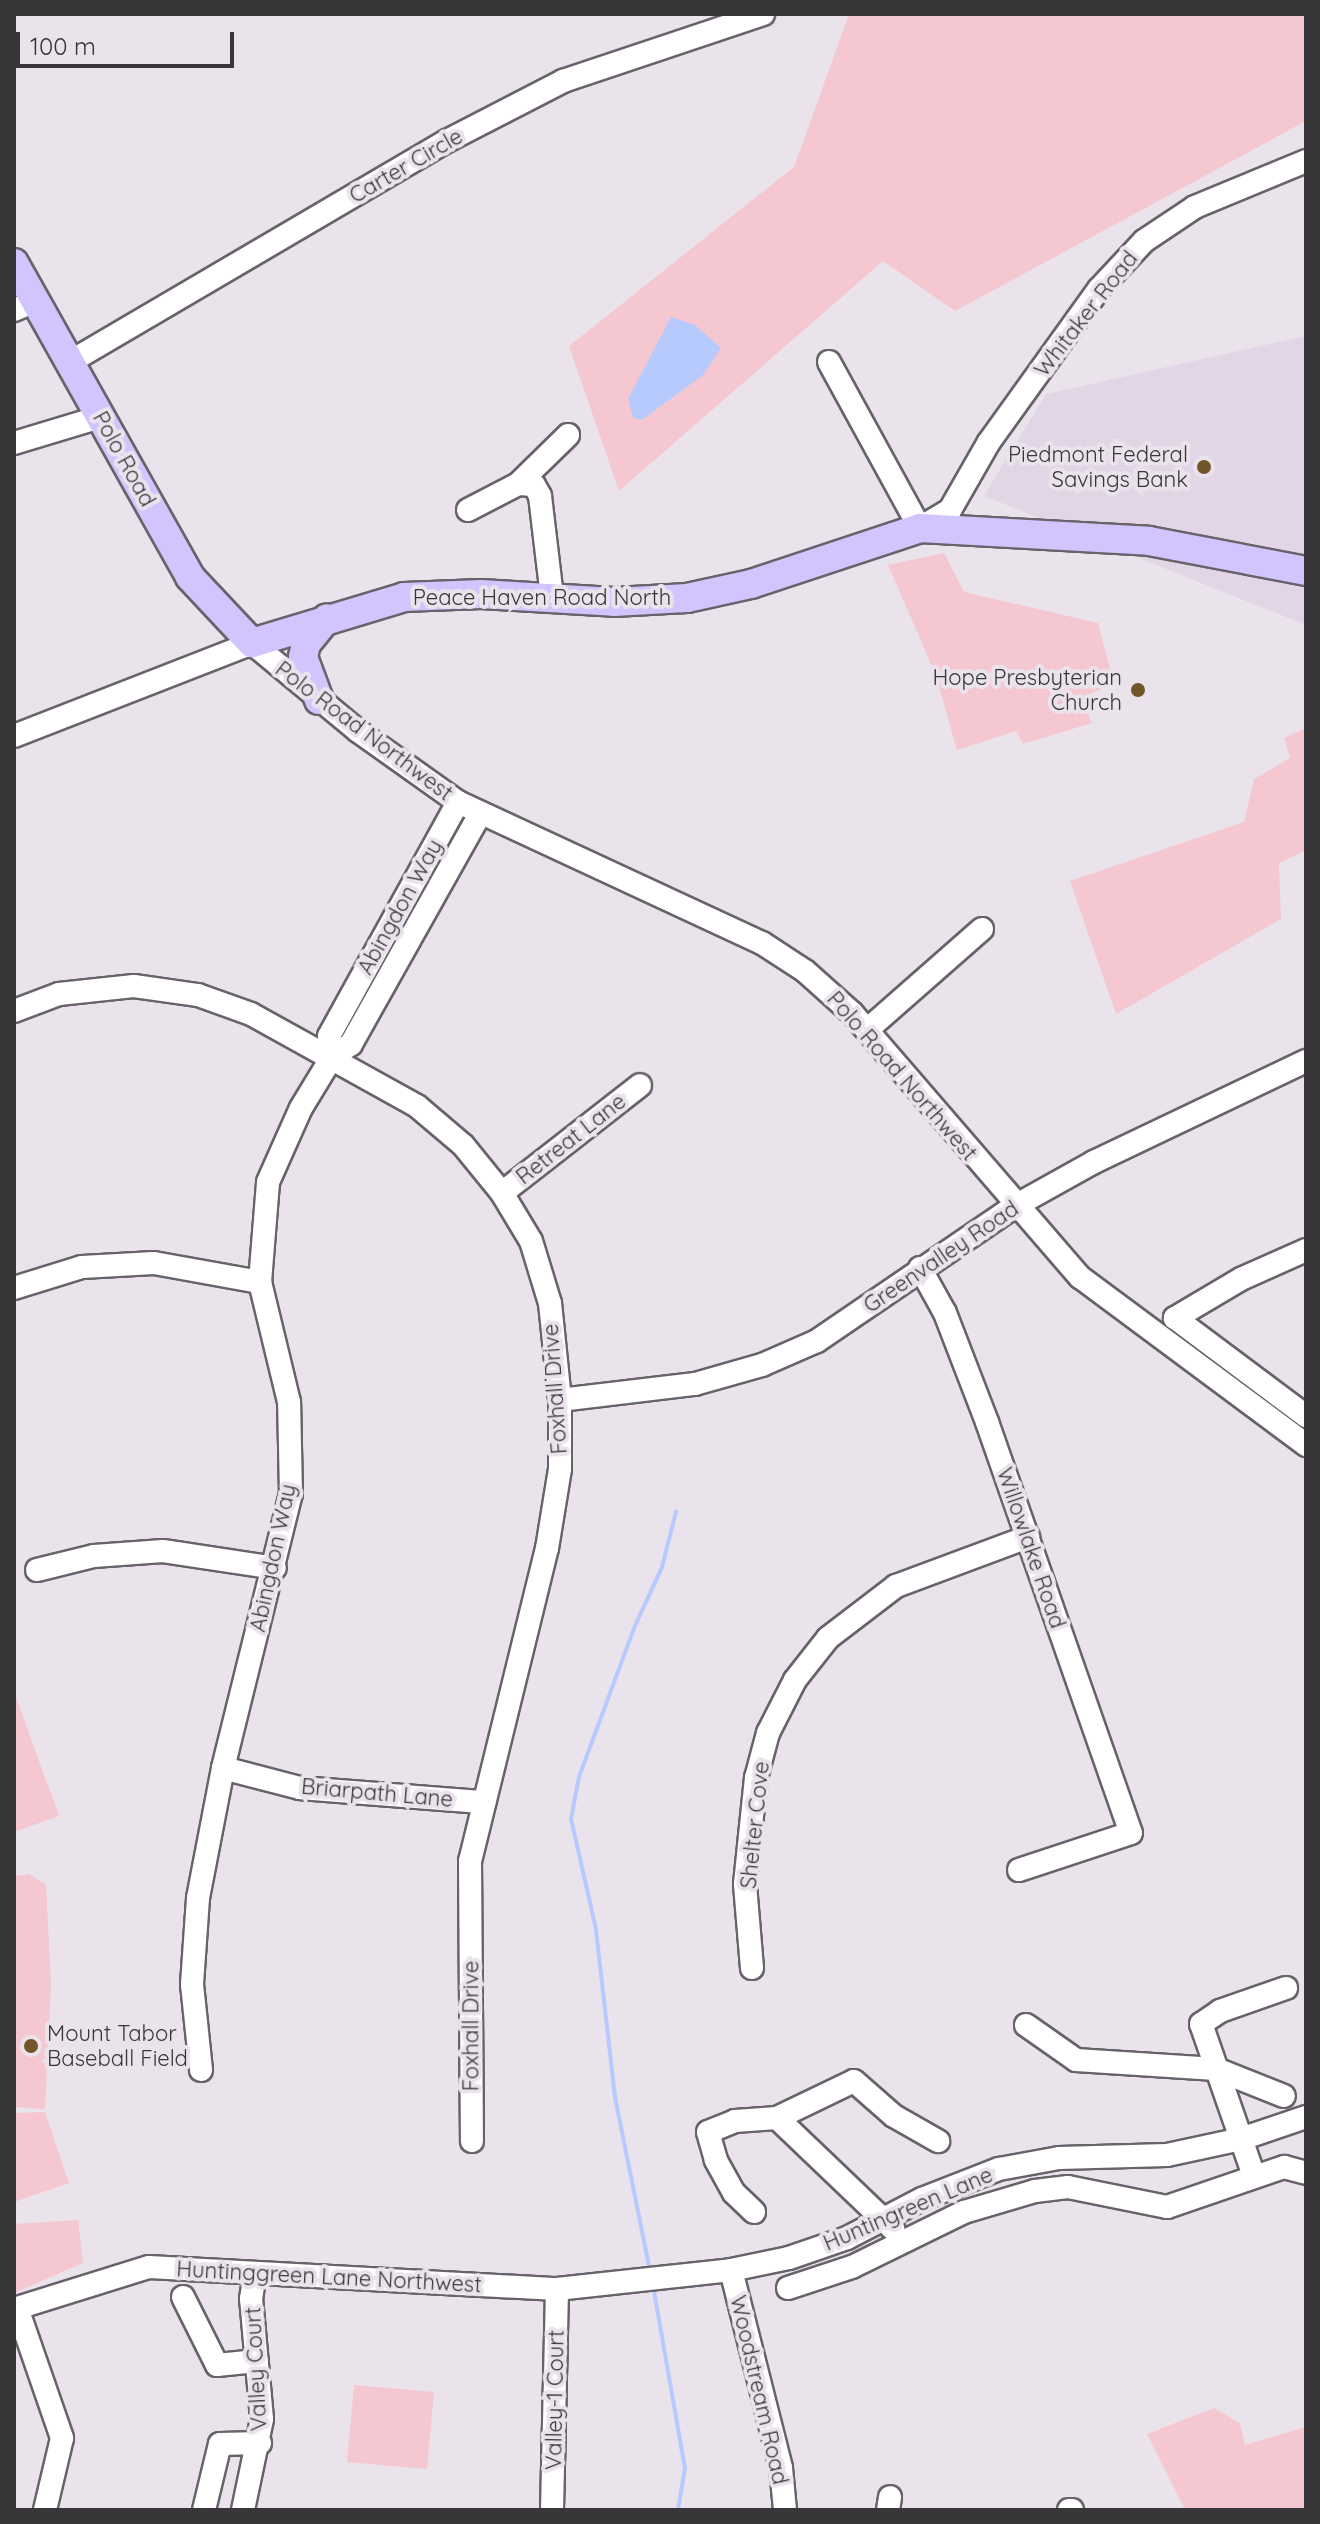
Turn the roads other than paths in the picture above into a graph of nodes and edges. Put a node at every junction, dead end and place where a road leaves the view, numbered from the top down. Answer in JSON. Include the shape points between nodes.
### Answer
{"nodes":[{"id":1,"x":763,"y":14,"type":"edge"},
{"id":2,"x":1306,"y":161,"type":"edge"},
{"id":3,"x":14,"y":263,"type":"edge"},
{"id":4,"x":25,"y":306,"type":"edge"},
{"id":5,"x":70,"y":362,"type":"junction"},
{"id":6,"x":829,"y":362,"type":"dead end"},
{"id":7,"x":100,"y":417,"type":"junction"},
{"id":8,"x":568,"y":435,"type":"dead end"},
{"id":9,"x":14,"y":443,"type":"edge"},
{"id":10,"x":518,"y":484,"type":"junction"},
{"id":11,"x":468,"y":510,"type":"dead end"},
{"id":12,"x":920,"y":528,"type":"junction"},
{"id":13,"x":1306,"y":571,"type":"edge"},
{"id":14,"x":552,"y":597,"type":"junction"},
{"id":15,"x":328,"y":618,"type":"junction"},
{"id":16,"x":252,"y":643,"type":"junction"},
{"id":17,"x":319,"y":700,"type":"junction"},
{"id":18,"x":14,"y":736,"type":"edge"},
{"id":19,"x":458,"y":802,"type":"junction"},
{"id":20,"x":480,"y":814,"type":"junction"},
{"id":21,"x":982,"y":929,"type":"dead end"},
{"id":22,"x":14,"y":1011,"type":"edge"},
{"id":23,"x":867,"y":1030,"type":"junction"},
{"id":24,"x":332,"y":1057,"type":"junction"},
{"id":25,"x":1306,"y":1061,"type":"edge"},
{"id":26,"x":640,"y":1085,"type":"dead end"},
{"id":27,"x":502,"y":1193,"type":"junction"},
{"id":28,"x":1015,"y":1206,"type":"junction"},
{"id":29,"x":1306,"y":1250,"type":"edge"},
{"id":30,"x":920,"y":1268,"type":"junction"},
{"id":31,"x":260,"y":1282,"type":"junction"},
{"id":32,"x":14,"y":1288,"type":"edge"},
{"id":33,"x":1175,"y":1318,"type":"junction"},
{"id":34,"x":1160,"y":1340,"type":"junction"},
{"id":35,"x":560,"y":1400,"type":"junction"},
{"id":36,"x":1306,"y":1416,"type":"edge"},
{"id":37,"x":1306,"y":1445,"type":"edge"},
{"id":38,"x":1028,"y":1537,"type":"junction"},
{"id":39,"x":275,"y":1568,"type":"junction"},
{"id":40,"x":37,"y":1570,"type":"dead end"},
{"id":41,"x":223,"y":1768,"type":"junction"},
{"id":42,"x":484,"y":1802,"type":"junction"},
{"id":43,"x":1019,"y":1870,"type":"dead end"},
{"id":44,"x":752,"y":1968,"type":"dead end"},
{"id":45,"x":1286,"y":1988,"type":"dead end"},
{"id":46,"x":1026,"y":2025,"type":"dead end"},
{"id":47,"x":1216,"y":2069,"type":"junction"},
{"id":48,"x":201,"y":2070,"type":"dead end"},
{"id":49,"x":1284,"y":2096,"type":"dead end"},
{"id":50,"x":1306,"y":2117,"type":"edge"},
{"id":51,"x":777,"y":2118,"type":"junction"},
{"id":52,"x":1241,"y":2139,"type":"junction"},
{"id":53,"x":472,"y":2141,"type":"dead end"},
{"id":54,"x":938,"y":2141,"type":"dead end"},
{"id":55,"x":1306,"y":2173,"type":"edge"},
{"id":56,"x":1254,"y":2176,"type":"junction"},
{"id":57,"x":754,"y":2212,"type":"dead end"},
{"id":58,"x":884,"y":2220,"type":"junction"},
{"id":59,"x":905,"y":2241,"type":"junction"},
{"id":60,"x":731,"y":2270,"type":"junction"},
{"id":61,"x":255,"y":2275,"type":"junction"},
{"id":62,"x":651,"y":2279,"type":"joint"},
{"id":63,"x":788,"y":2288,"type":"dead end"},
{"id":64,"x":557,"y":2289,"type":"junction"},
{"id":65,"x":183,"y":2297,"type":"dead end"},
{"id":66,"x":16,"y":2309,"type":"edge"},
{"id":67,"x":257,"y":2361,"type":"junction"},
{"id":68,"x":260,"y":2443,"type":"junction"},
{"id":69,"x":45,"y":2510,"type":"edge"},
{"id":70,"x":204,"y":2510,"type":"edge"},
{"id":71,"x":243,"y":2510,"type":"edge"},
{"id":72,"x":552,"y":2510,"type":"edge"},
{"id":73,"x":785,"y":2510,"type":"edge"}],
"edges":[{"from":1,"to":5,"type":"street","name":"Carter Circle","via":[[563,81],[447,141]]},
{"from":2,"to":12,"type":"street","name":"Whitaker Road","via":[[1195,207],[1144,241],[1099,289],[989,442],[950,510]]},
{"from":3,"to":4,"type":"main road","name":"Polo Road"},
{"from":4,"to":5,"type":"main road","name":"Polo Road"},
{"from":5,"to":7,"type":"main road","name":"Polo Road"},
{"from":6,"to":12,"type":"street"},
{"from":7,"to":9,"type":"street"},
{"from":7,"to":16,"type":"main road","name":"Polo Road","via":[[190,577]]},
{"from":8,"to":10,"type":"street"},
{"from":10,"to":11,"type":"street"},
{"from":10,"to":14,"type":"street","via":[[528,482],[538,490]]},
{"from":12,"to":13,"type":"main road","name":"Peace Haven Road North","via":[[1149,541]]},
{"from":12,"to":14,"type":"main road","name":"Peace Haven Road North","via":[[751,584],[687,598],[614,602]]},
{"from":14,"to":15,"type":"main road","name":"Peace Haven Road North","via":[[404,597]]},
{"from":15,"to":16,"type":"main road","name":"Peace Haven Road North"},
{"from":15,"to":17,"type":"main road","via":[[306,644],[303,657]]},
{"from":16,"to":17,"type":"street","name":"Polo Road Northwest"},
{"from":16,"to":18,"type":"street"},
{"from":17,"to":19,"type":"street","name":"Polo Road Northwest"},
{"from":19,"to":20,"type":"street","name":"Polo Road Northwest"},
{"from":19,"to":24,"type":"street","name":"Abingdon Way","via":[[329,1036]]},
{"from":20,"to":23,"type":"street","name":"Polo Road Northwest","via":[[762,943],[828,990]]},
{"from":20,"to":24,"type":"street","name":"Abingdon Way","via":[[351,1044]]},
{"from":21,"to":23,"type":"street"},
{"from":22,"to":24,"type":"street","name":"Foxhall Drive","via":[[59,994],[134,986],[198,995],[251,1014]]},
{"from":23,"to":28,"type":"street","name":"Polo Road Northwest"},
{"from":24,"to":27,"type":"street","name":"Foxhall Drive","via":[[417,1106],[463,1145]]},
{"from":24,"to":31,"type":"street","name":"Abingdon Way","via":[[301,1108],[268,1182]]},
{"from":25,"to":28,"type":"street","name":"Greenvalley Road","via":[[1094,1162]]},
{"from":26,"to":27,"type":"street","name":"Retreat Lane"},
{"from":27,"to":35,"type":"street","name":"Foxhall Drive","via":[[531,1241],[550,1303]]},
{"from":28,"to":30,"type":"street","name":"Greenvalley Road"},
{"from":28,"to":34,"type":"street","name":"Polo Road Northwest","via":[[1080,1277]]},
{"from":29,"to":33,"type":"street","via":[[1241,1279]]},
{"from":30,"to":35,"type":"street","name":"Greenvalley Road","via":[[817,1341],[762,1365],[695,1384]]},
{"from":30,"to":38,"type":"street","name":"Willowlake Road","via":[[945,1313]]},
{"from":31,"to":32,"type":"street","via":[[154,1263],[82,1267]]},
{"from":31,"to":39,"type":"street","name":"Abingdon Way","via":[[289,1402],[291,1494]]},
{"from":33,"to":34,"type":"street"},
{"from":33,"to":36,"type":"street"},
{"from":34,"to":37,"type":"street","name":"Polo Road Northwest"},
{"from":35,"to":42,"type":"street","name":"Foxhall Drive","via":[[560,1469],[547,1548]]},
{"from":38,"to":43,"type":"street","name":"Willowlake Road","via":[[1131,1833]]},
{"from":38,"to":44,"type":"street","name":"Shelter Cove","via":[[896,1586],[828,1638],[795,1680],[768,1733],[756,1778],[745,1884]]},
{"from":39,"to":40,"type":"street","via":[[163,1551],[94,1556]]},
{"from":39,"to":41,"type":"street","name":"Abingdon Way"},
{"from":41,"to":42,"type":"street","name":"Briarpath Lane","via":[[300,1788]]},
{"from":41,"to":48,"type":"street","name":"Abingdon Way","via":[[197,1912],[192,1984]]},
{"from":42,"to":53,"type":"street","name":"Foxhall Drive","via":[[470,1861]]},
{"from":45,"to":47,"type":"street","via":[[1220,2011],[1201,2024]]},
{"from":46,"to":47,"type":"street","via":[[1076,2060]]},
{"from":47,"to":49,"type":"street"},
{"from":47,"to":52,"type":"street"},
{"from":50,"to":52,"type":"street","name":"Huntingreen Lane"},
{"from":51,"to":54,"type":"street","via":[[854,2081],[894,2116]]},
{"from":51,"to":57,"type":"street","via":[[735,2121],[708,2132],[734,2193]]},
{"from":51,"to":58,"type":"street"},
{"from":52,"to":56,"type":"street"},
{"from":52,"to":58,"type":"street","name":"Huntingreen Lane","via":[[1167,2155],[1059,2158],[999,2169]]},
{"from":55,"to":56,"type":"street","via":[[1284,2167]]},
{"from":56,"to":59,"type":"street","via":[[1167,2207],[1068,2187],[1035,2191],[964,2212]]},
{"from":58,"to":59,"type":"street"},
{"from":58,"to":60,"type":"street","name":"Huntingreen Lane","via":[[789,2258]]},
{"from":59,"to":63,"type":"street"},
{"from":60,"to":62,"type":"street","name":"Huntingreen Lane"},
{"from":60,"to":73,"type":"street","name":"Woodstream Road","via":[[781,2468]]},
{"from":61,"to":64,"type":"street","name":"Huntinggreen Lane Northwest"},
{"from":61,"to":66,"type":"street","name":"Huntinggreen Lane Northwest","via":[[149,2267]]},
{"from":61,"to":67,"type":"street","name":"Valley Court","via":[[251,2299]]},
{"from":62,"to":64,"type":"street","name":"Huntinggreen Lane Northwest"},
{"from":64,"to":72,"type":"street","name":"Valley-1 Court"},
{"from":65,"to":67,"type":"street","via":[[217,2365]]},
{"from":66,"to":69,"type":"street","via":[[62,2438]]},
{"from":67,"to":68,"type":"street","name":"Valley Court"},
{"from":68,"to":70,"type":"street","via":[[220,2444]]},
{"from":68,"to":71,"type":"street","name":"Valley Court"}]}
